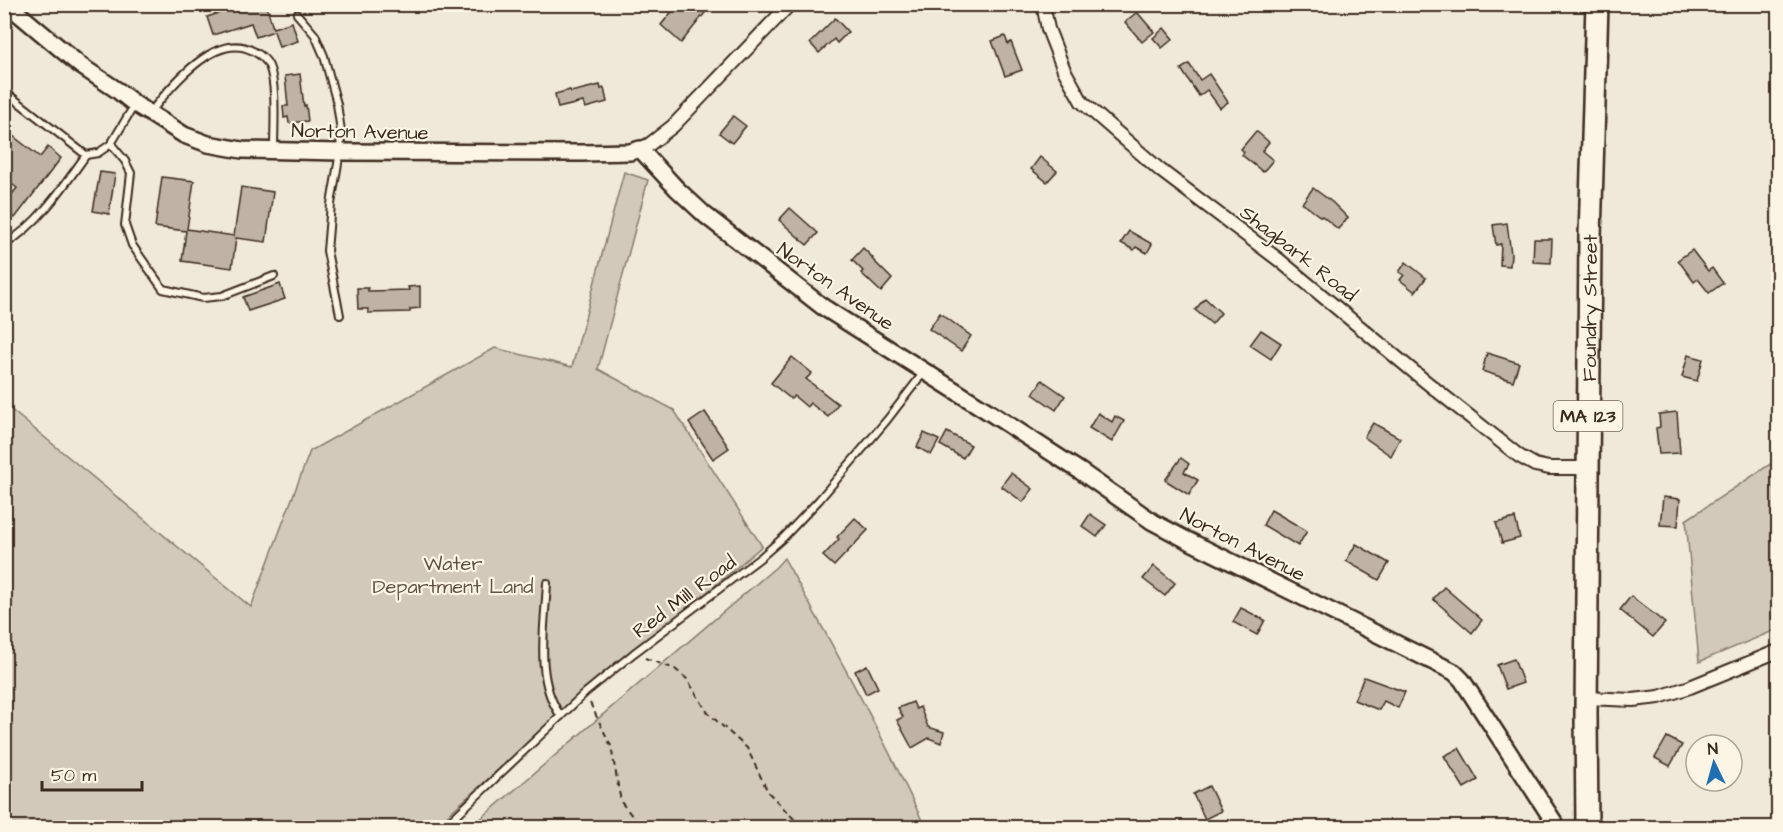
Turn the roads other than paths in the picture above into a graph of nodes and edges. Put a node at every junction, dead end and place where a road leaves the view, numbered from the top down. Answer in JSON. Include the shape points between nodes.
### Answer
{"nodes":[{"id":1,"x":7,"y":4,"type":"edge"},
{"id":2,"x":790,"y":4,"type":"edge"},
{"id":3,"x":1043,"y":4,"type":"edge"},
{"id":4,"x":1597,"y":4,"type":"edge"},
{"id":5,"x":297,"y":14,"type":"dead end"},
{"id":6,"x":4,"y":91,"type":"edge"},
{"id":7,"x":135,"y":104,"type":"junction"},
{"id":8,"x":150,"y":113,"type":"junction"},
{"id":9,"x":111,"y":144,"type":"junction"},
{"id":10,"x":640,"y":149,"type":"junction"},
{"id":11,"x":273,"y":151,"type":"junction"},
{"id":12,"x":340,"y":152,"type":"junction"},
{"id":13,"x":86,"y":155,"type":"junction"},
{"id":14,"x":4,"y":245,"type":"edge"},
{"id":15,"x":274,"y":276,"type":"dead end"},
{"id":16,"x":340,"y":315,"type":"dead end"},
{"id":17,"x":925,"y":371,"type":"junction"},
{"id":18,"x":1588,"y":468,"type":"junction"},
{"id":19,"x":547,"y":583,"type":"dead end"},
{"id":20,"x":1779,"y":651,"type":"edge"},
{"id":21,"x":1586,"y":698,"type":"junction"},
{"id":22,"x":561,"y":716,"type":"junction"},
{"id":23,"x":443,"y":828,"type":"edge"},
{"id":24,"x":1558,"y":828,"type":"edge"},
{"id":25,"x":1587,"y":828,"type":"edge"}],
"edges":[{"from":1,"to":7,"type":"street","name":"Norton Avenue","via":[[81,66]]},
{"from":2,"to":10,"type":"street","via":[[673,126]]},
{"from":3,"to":18,"type":"street","name":"Shagbark Road","via":[[1064,70],[1082,102],[1160,171],[1279,260],[1519,456],[1549,468]]},
{"from":4,"to":18,"type":"highway","name":"Foundry Street","number":"MA 123"},
{"from":5,"to":12,"type":"lane","via":[[315,35],[324,56],[337,104]]},
{"from":6,"to":13,"type":"lane"},
{"from":7,"to":8,"type":"street","name":"Norton Avenue"},
{"from":7,"to":9,"type":"lane"},
{"from":8,"to":11,"type":"street","name":"Norton Avenue","via":[[184,135],[208,144]]},
{"from":8,"to":11,"type":"lane","via":[[188,69],[221,49],[243,47],[261,56],[272,74]]},
{"from":9,"to":13,"type":"lane","via":[[98,153]]},
{"from":9,"to":15,"type":"lane","via":[[131,173],[125,225],[132,245],[163,289],[203,298],[222,296]]},
{"from":10,"to":12,"type":"street","name":"Norton Avenue","via":[[582,153]]},
{"from":10,"to":17,"type":"street","name":"Norton Avenue","via":[[705,215],[823,307]]},
{"from":11,"to":12,"type":"street","name":"Norton Avenue"},
{"from":12,"to":16,"type":"lane","via":[[327,250]]},
{"from":13,"to":14,"type":"lane","via":[[24,232]]},
{"from":17,"to":22,"type":"lane","name":"Red Mill Road","via":[[784,537],[634,653]]},
{"from":17,"to":24,"type":"street","name":"Norton Avenue","via":[[1153,522],[1454,672]]},
{"from":18,"to":21,"type":"highway","name":"Foundry Street","number":"MA 123"},
{"from":19,"to":22,"type":"lane","via":[[545,674],[553,705]]},
{"from":20,"to":21,"type":"street","via":[[1659,697]]},
{"from":21,"to":25,"type":"highway","name":"Foundry Street","number":"MA 123"},
{"from":22,"to":23,"type":"lane","name":"Red Mill Road"}]}
